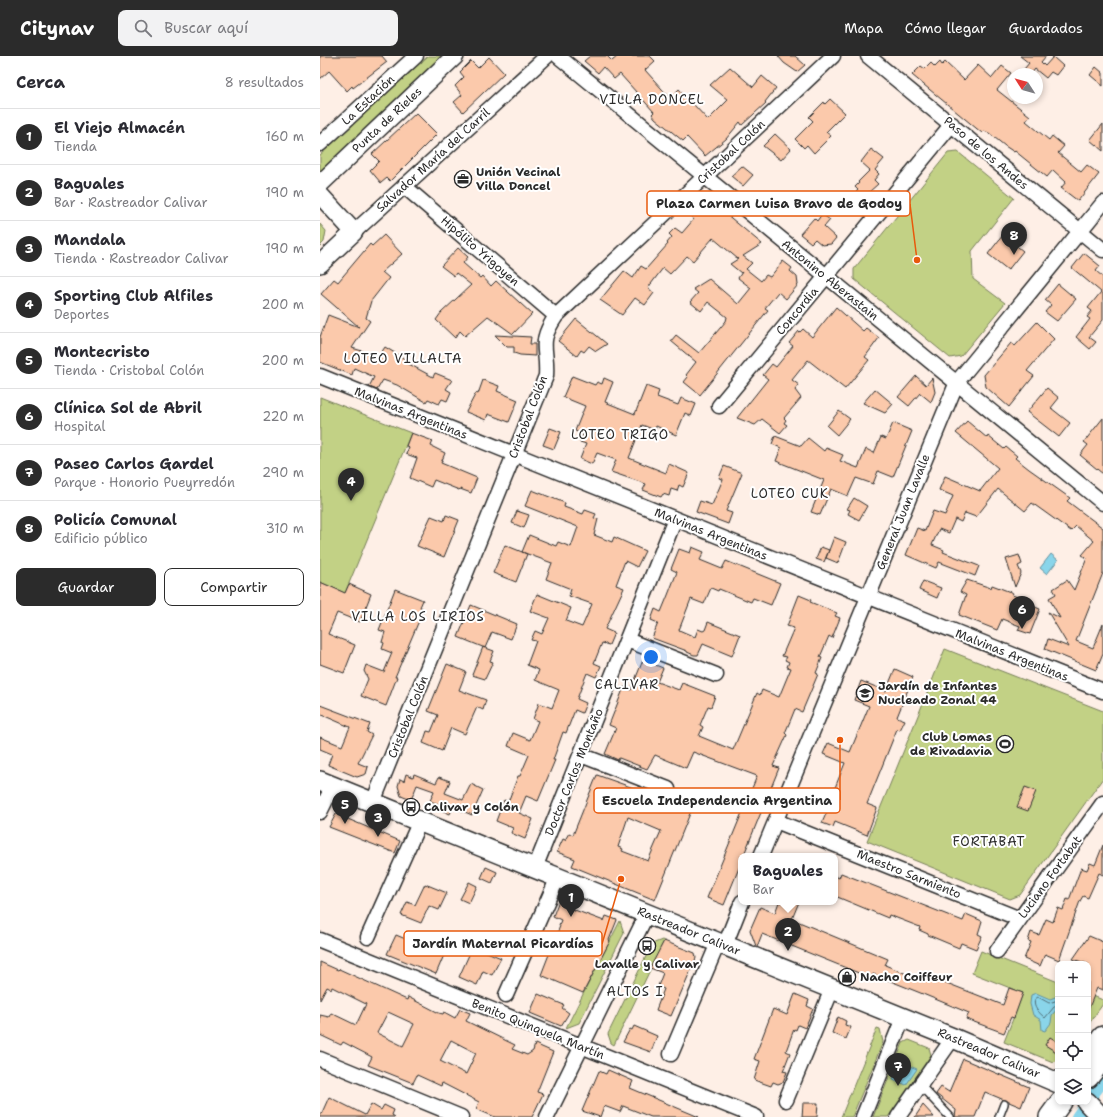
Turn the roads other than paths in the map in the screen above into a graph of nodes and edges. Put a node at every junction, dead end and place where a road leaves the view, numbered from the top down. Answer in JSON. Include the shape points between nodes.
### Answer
{"nodes":[{"id":1,"x":416,"y":56,"type":"edge"},
{"id":2,"x":455,"y":56,"type":"edge"},
{"id":3,"x":547,"y":56,"type":"edge"},
{"id":4,"x":558,"y":56,"type":"edge"},
{"id":5,"x":833,"y":56,"type":"edge"},
{"id":6,"x":868,"y":56,"type":"edge"},
{"id":7,"x":952,"y":124,"type":"junction"},
{"id":8,"x":320,"y":144,"type":"edge"},
{"id":9,"x":705,"y":177,"type":"junction"},
{"id":10,"x":320,"y":184,"type":"edge"},
{"id":11,"x":404,"y":186,"type":"junction"},
{"id":12,"x":320,"y":195,"type":"edge"},
{"id":13,"x":1103,"y":203,"type":"edge"},
{"id":14,"x":1080,"y":231,"type":"junction"},
{"id":15,"x":354,"y":232,"type":"junction"},
{"id":16,"x":1103,"y":250,"type":"edge"},
{"id":17,"x":320,"y":264,"type":"edge"},
{"id":18,"x":826,"y":276,"type":"junction"},
{"id":19,"x":556,"y":316,"type":"junction"},
{"id":20,"x":320,"y":376,"type":"edge"},
{"id":21,"x":957,"y":382,"type":"junction"},
{"id":22,"x":719,"y":406,"type":"dead end"},
{"id":23,"x":514,"y":454,"type":"junction"},
{"id":24,"x":1103,"y":503,"type":"edge"},
{"id":25,"x":675,"y":519,"type":"junction"},
{"id":26,"x":868,"y":597,"type":"junction"},
{"id":27,"x":627,"y":640,"type":"junction"},
{"id":28,"x":716,"y":675,"type":"dead end"},
{"id":29,"x":1103,"y":691,"type":"edge"},
{"id":30,"x":581,"y":755,"type":"junction"},
{"id":31,"x":326,"y":783,"type":"edge"},
{"id":32,"x":668,"y":789,"type":"dead end"},
{"id":33,"x":373,"y":802,"type":"junction"},
{"id":34,"x":1103,"y":803,"type":"edge"},
{"id":35,"x":320,"y":812,"type":"edge"},
{"id":36,"x":420,"y":821,"type":"junction"},
{"id":37,"x":776,"y":821,"type":"junction"},
{"id":38,"x":762,"y":853,"type":"edge"},
{"id":39,"x":535,"y":868,"type":"junction"},
{"id":40,"x":558,"y":877,"type":"junction"},
{"id":41,"x":740,"y":905,"type":"edge"},
{"id":42,"x":647,"y":914,"type":"junction"},
{"id":43,"x":1020,"y":919,"type":"junction"},
{"id":44,"x":368,"y":937,"type":"dead end"},
{"id":45,"x":320,"y":940,"type":"edge"},
{"id":46,"x":721,"y":944,"type":"junction"},
{"id":47,"x":997,"y":951,"type":"dead end"},
{"id":48,"x":832,"y":989,"type":"junction"},
{"id":49,"x":506,"y":995,"type":"dead end"},
{"id":50,"x":903,"y":1018,"type":"junction"},
{"id":51,"x":953,"y":1038,"type":"junction"},
{"id":52,"x":1103,"y":1038,"type":"edge"},
{"id":53,"x":582,"y":1047,"type":"junction"},
{"id":54,"x":671,"y":1054,"type":"dead end"},
{"id":55,"x":1091,"y":1055,"type":"edge"},
{"id":56,"x":1103,"y":1058,"type":"edge"},
{"id":57,"x":322,"y":1065,"type":"edge"},
{"id":58,"x":1091,"y":1073,"type":"edge"},
{"id":59,"x":1055,"y":1082,"type":"edge"},
{"id":60,"x":920,"y":1085,"type":"junction"},
{"id":61,"x":786,"y":1100,"type":"dead end"},
{"id":62,"x":1004,"y":1104,"type":"dead end"},
{"id":63,"x":1059,"y":1105,"type":"edge"},
{"id":64,"x":1090,"y":1105,"type":"edge"},
{"id":65,"x":461,"y":1117,"type":"edge"},
{"id":66,"x":547,"y":1117,"type":"edge"},
{"id":67,"x":756,"y":1117,"type":"edge"},
{"id":68,"x":863,"y":1117,"type":"edge"},
{"id":69,"x":898,"y":1117,"type":"edge"},
{"id":70,"x":950,"y":1117,"type":"edge"},
{"id":71,"x":999,"y":1117,"type":"edge"},
{"id":72,"x":1050,"y":1117,"type":"edge"},
{"id":73,"x":1101,"y":1117,"type":"edge"}],
"edges":[{"from":1,"to":8,"type":"street","name":"La Estación"},
{"from":2,"to":10,"type":"street","name":"Punta de Rieles"},
{"from":3,"to":11,"type":"street","name":"Salvador María del Carril"},
{"from":4,"to":9,"type":"street","name":"Antonino Aberastain"},
{"from":5,"to":9,"type":"street","name":"Cristobal Colón"},
{"from":6,"to":7,"type":"street","name":"Paso de los Andes"},
{"from":7,"to":14,"type":"street","name":"Paso de los Andes"},
{"from":7,"to":18,"type":"street","name":"Concordia"},
{"from":9,"to":18,"type":"street","name":"Antonino Aberastain"},
{"from":9,"to":19,"type":"street","name":"Cristobal Colón"},
{"from":11,"to":15,"type":"street","name":"Salvador María del Carril"},
{"from":11,"to":19,"type":"street","name":"Hipólito Yrigoyen"},
{"from":12,"to":15,"type":"street"},
{"from":13,"to":14,"type":"street","name":"General Juan Lavalle"},
{"from":14,"to":16,"type":"street","name":"Paso de los Andes"},
{"from":14,"to":21,"type":"street","name":"General Juan Lavalle"},
{"from":15,"to":17,"type":"street","name":"Salvador María del Carril"},
{"from":18,"to":21,"type":"street","name":"Antonino Aberastain"},
{"from":18,"to":22,"type":"street","name":"Concordia"},
{"from":19,"to":23,"type":"street","name":"Cristobal Colón","via":[[544,342],[546,376]]},
{"from":20,"to":23,"type":"street","name":"Malvinas Argentinas"},
{"from":21,"to":24,"type":"street","name":"Antonino Aberastain"},
{"from":21,"to":26,"type":"street","name":"General Juan Lavalle"},
{"from":23,"to":25,"type":"street","name":"Malvinas Argentinas"},
{"from":23,"to":33,"type":"street","name":"Cristobal Colón"},
{"from":25,"to":26,"type":"street","name":"Malvinas Argentinas"},
{"from":25,"to":27,"type":"street","name":"Doctor Carlos Montaño"},
{"from":26,"to":29,"type":"street","name":"Malvinas Argentinas"},
{"from":26,"to":37,"type":"street","name":"General Juan Lavalle"},
{"from":27,"to":28,"type":"street"},
{"from":27,"to":30,"type":"street","name":"Doctor Carlos Montaño"},
{"from":30,"to":32,"type":"street"},
{"from":30,"to":39,"type":"street","name":"Doctor Carlos Montaño"},
{"from":31,"to":33,"type":"main road","name":"Rastreador Calivar"},
{"from":31,"to":35,"type":"street"},
{"from":33,"to":36,"type":"main road","name":"Rastreador Calivar"},
{"from":34,"to":43,"type":"street","name":"Luciano Fortabat"},
{"from":36,"to":39,"type":"main road","name":"Rastreador Calivar"},
{"from":36,"to":44,"type":"street"},
{"from":37,"to":38,"type":"street","name":"General Juan Lavalle"},
{"from":37,"to":43,"type":"street","name":"Maestro Sarmiento"},
{"from":39,"to":40,"type":"main road","name":"Rastreador Calivar"},
{"from":40,"to":42,"type":"main road","name":"Rastreador Calivar"},
{"from":40,"to":49,"type":"street"},
{"from":41,"to":46,"type":"street"},
{"from":42,"to":46,"type":"main road","name":"Rastreador Calivar"},
{"from":42,"to":53,"type":"street"},
{"from":43,"to":47,"type":"street","name":"Luciano Fortabat"},
{"from":45,"to":53,"type":"street","name":"Benito Quinquela Martín"},
{"from":46,"to":48,"type":"main road","name":"Rastreador Calivar"},
{"from":46,"to":54,"type":"street"},
{"from":48,"to":50,"type":"main road","name":"Rastreador Calivar"},
{"from":48,"to":61,"type":"street"},
{"from":50,"to":51,"type":"main road","name":"Rastreador Calivar"},
{"from":50,"to":68,"type":"street"},
{"from":51,"to":59,"type":"main road","name":"Rastreador Calivar"},
{"from":51,"to":60,"type":"street"},
{"from":52,"to":55,"type":"main road"},
{"from":53,"to":66,"type":"street"},
{"from":53,"to":67,"type":"street","name":"Benito Quinquela Martín"},
{"from":56,"to":58,"type":"main road"},
{"from":57,"to":65,"type":"street"},
{"from":60,"to":69,"type":"street"},
{"from":60,"to":70,"type":"lane"},
{"from":62,"to":71,"type":"lane"},
{"from":63,"to":72,"type":"main road"},
{"from":64,"to":73,"type":"main road"}]}
